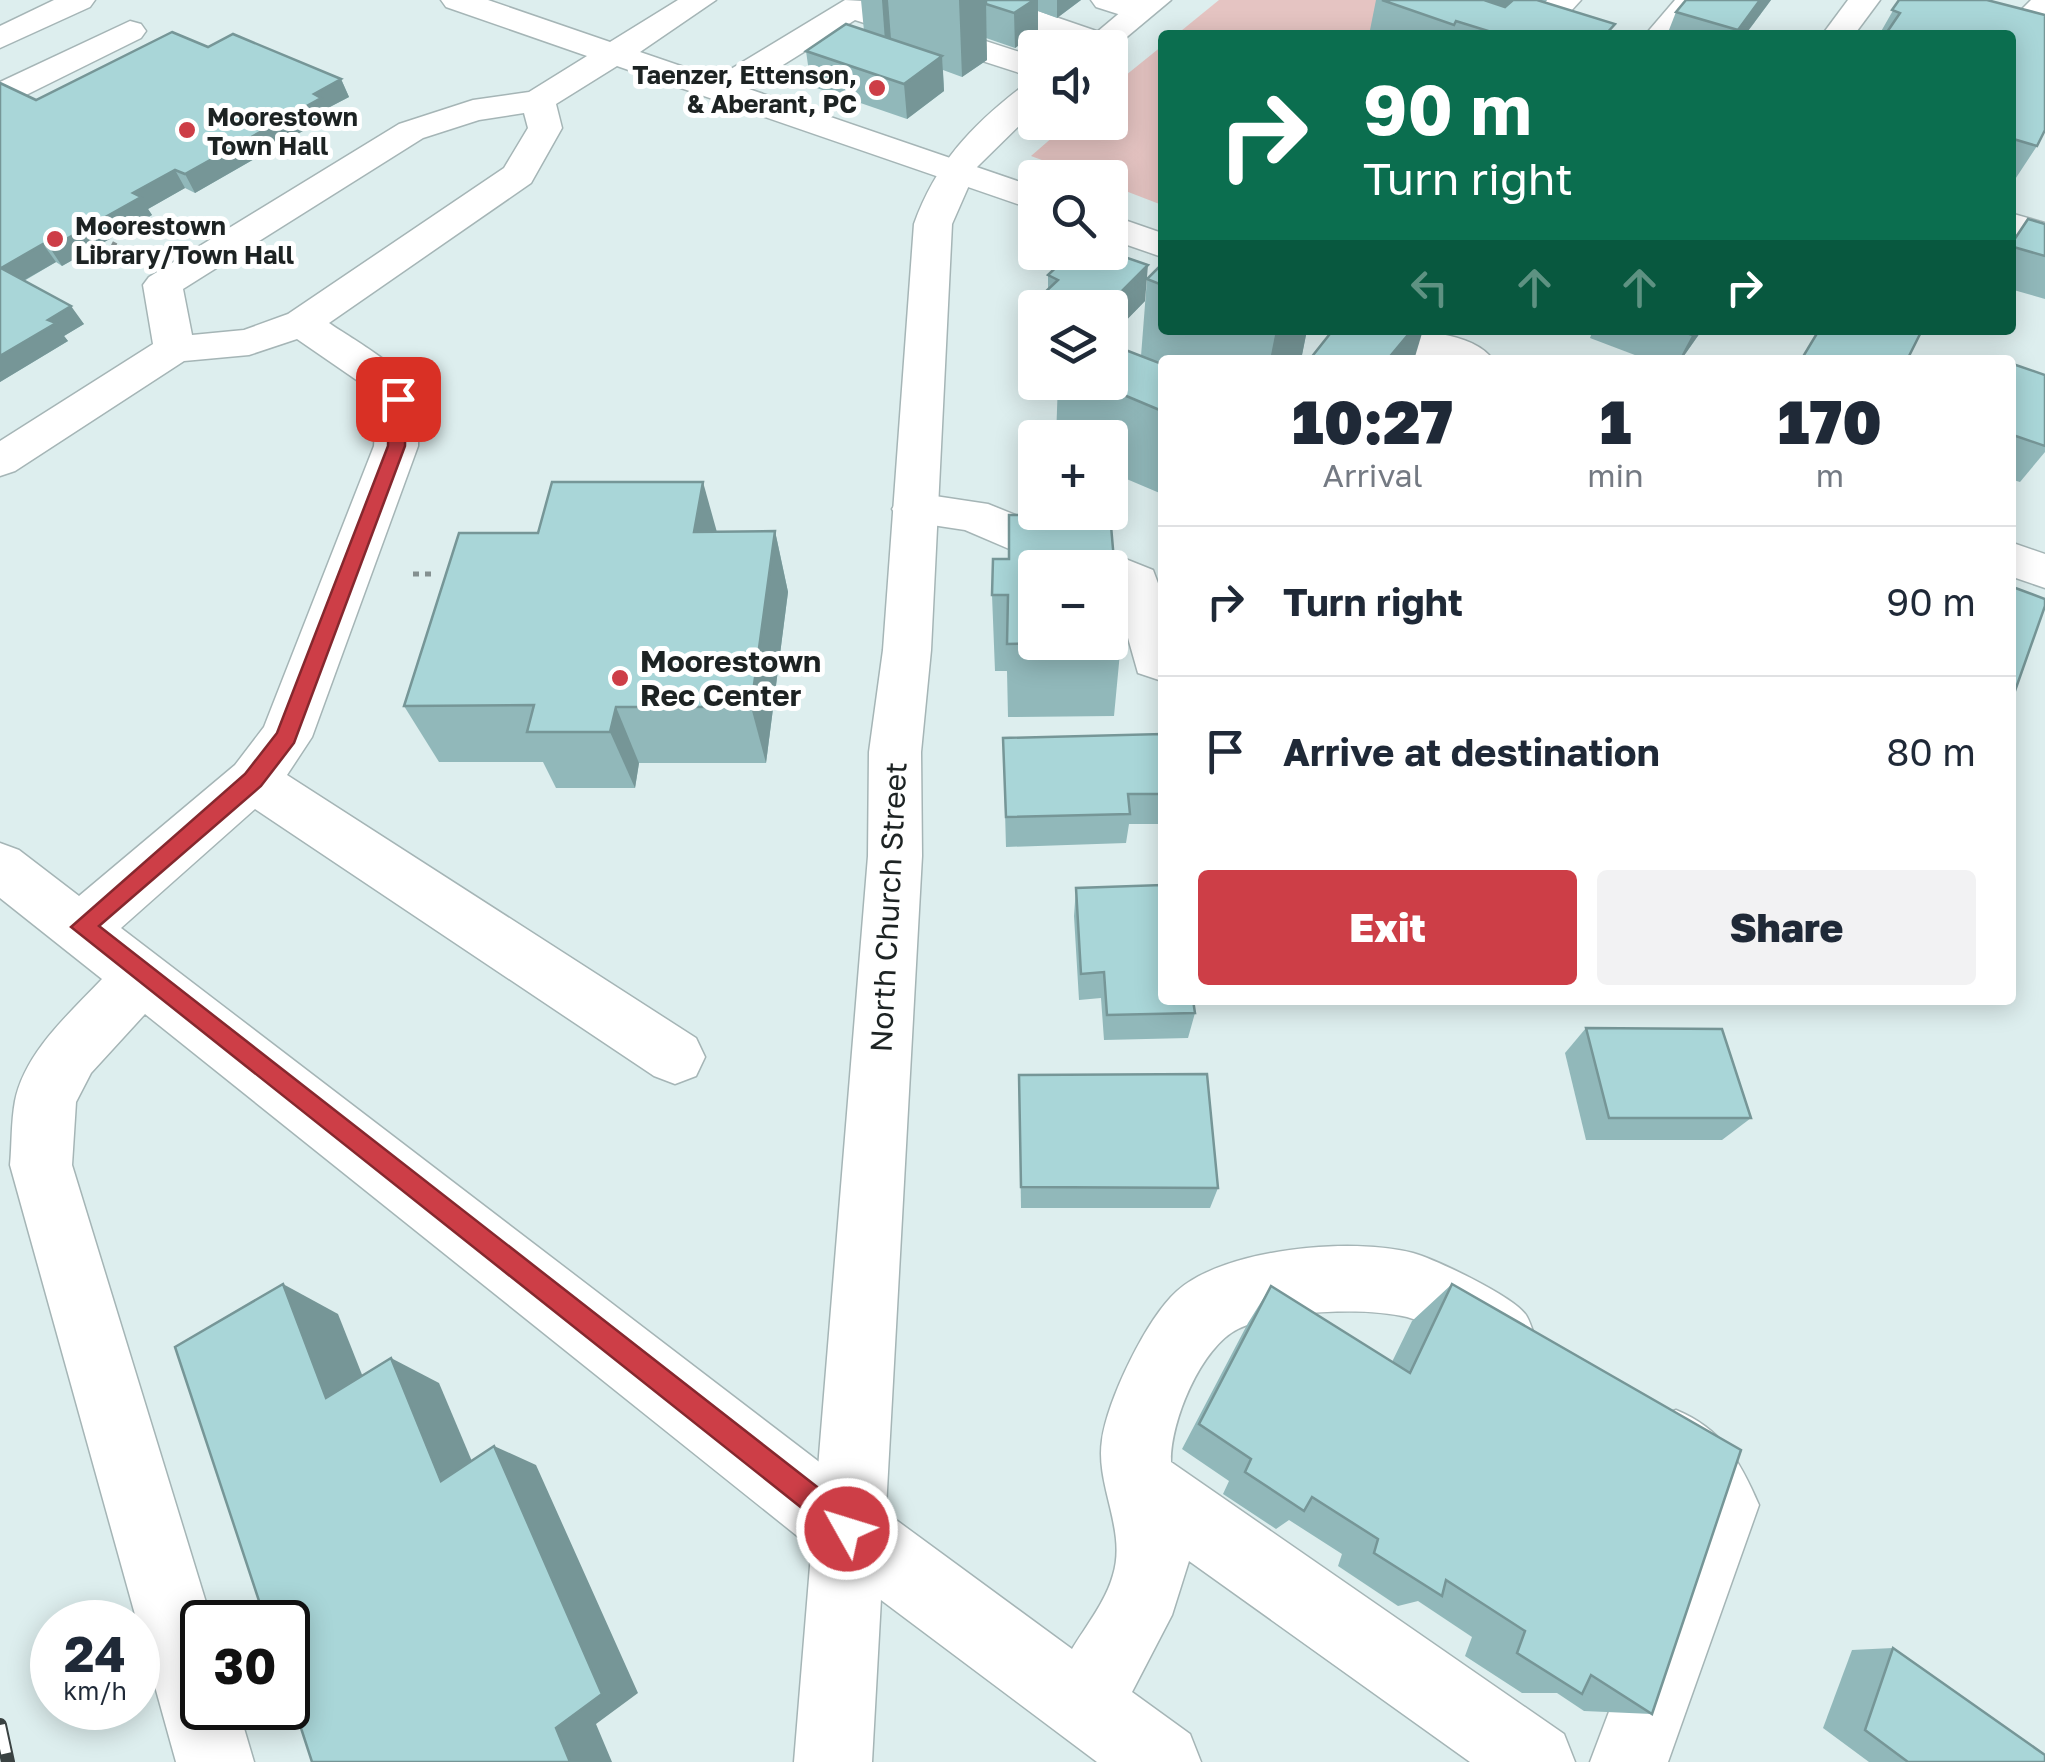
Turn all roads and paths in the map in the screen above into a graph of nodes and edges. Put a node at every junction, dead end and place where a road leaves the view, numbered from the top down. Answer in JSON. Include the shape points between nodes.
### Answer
{"nodes":[{"id":1,"x":79,"y":0,"type":"edge"},
{"id":2,"x":457,"y":0,"type":"edge"},
{"id":3,"x":975,"y":0,"type":"edge"},
{"id":4,"x":1107,"y":0,"type":"edge"},
{"id":5,"x":1564,"y":0,"type":"edge"},
{"id":6,"x":1692,"y":0,"type":"edge"},
{"id":7,"x":1864,"y":0,"type":"edge"},
{"id":8,"x":691,"y":1,"type":"edge"},
{"id":9,"x":1148,"y":6,"type":"edge"},
{"id":10,"x":1056,"y":30,"type":"edge"},
{"id":11,"x":1116,"y":30,"type":"edge"},
{"id":12,"x":1536,"y":30,"type":"edge"},
{"id":13,"x":1666,"y":30,"type":"edge"},
{"id":14,"x":1842,"y":30,"type":"edge"},
{"id":15,"x":130,"y":31,"type":"dead end"},
{"id":16,"x":6,"y":35,"type":"edge"},
{"id":17,"x":607,"y":54,"type":"junction"},
{"id":18,"x":72,"y":59,"type":"junction"},
{"id":19,"x":1018,"y":62,"type":"edge"},
{"id":20,"x":10,"y":90,"type":"edge"},
{"id":21,"x":718,"y":90,"type":"junction"},
{"id":22,"x":538,"y":100,"type":"junction"},
{"id":23,"x":1018,"y":106,"type":"edge"},
{"id":24,"x":954,"y":169,"type":"junction"},
{"id":25,"x":1018,"y":193,"type":"edge"},
{"id":26,"x":2016,"y":226,"type":"edge"},
{"id":27,"x":1128,"y":233,"type":"edge"},
{"id":28,"x":2045,"y":235,"type":"edge"},
{"id":29,"x":1158,"y":244,"type":"edge"},
{"id":30,"x":302,"y":323,"type":"junction"},
{"id":31,"x":1404,"y":335,"type":"edge"},
{"id":32,"x":174,"y":349,"type":"junction"},
{"id":33,"x":1458,"y":355,"type":"edge"},
{"id":34,"x":0,"y":461,"type":"edge"},
{"id":35,"x":914,"y":510,"type":"junction"},
{"id":36,"x":1072,"y":550,"type":"edge"},
{"id":37,"x":2016,"y":560,"type":"edge"},
{"id":38,"x":1128,"y":572,"type":"edge"},
{"id":39,"x":2045,"y":572,"type":"edge"},
{"id":40,"x":1158,"y":662,"type":"edge"},
{"id":41,"x":253,"y":780,"type":"junction"},
{"id":42,"x":0,"y":866,"type":"edge"},
{"id":43,"x":82,"y":927,"type":"junction"},
{"id":44,"x":144,"y":976,"type":"junction"},
{"id":45,"x":674,"y":1056,"type":"dead end"},
{"id":46,"x":1548,"y":1365,"type":"edge"},
{"id":47,"x":1625,"y":1412,"type":"edge"},
{"id":48,"x":1138,"y":1480,"type":"junction"},
{"id":49,"x":847,"y":1529,"type":"junction"},
{"id":50,"x":1083,"y":1704,"type":"junction"},
{"id":51,"x":214,"y":1762,"type":"edge"},
{"id":52,"x":833,"y":1762,"type":"edge"},
{"id":53,"x":1162,"y":1762,"type":"edge"},
{"id":54,"x":1536,"y":1762,"type":"edge"},
{"id":55,"x":1629,"y":1762,"type":"edge"}],
"edges":[{"from":1,"to":16,"type":"street"},
{"from":2,"to":17,"type":"street"},
{"from":3,"to":10,"type":"street"},
{"from":4,"to":9,"type":"street"},
{"from":5,"to":12,"type":"street"},
{"from":6,"to":13,"type":"street"},
{"from":7,"to":14,"type":"street"},
{"from":8,"to":17,"type":"street"},
{"from":9,"to":11,"type":"street"},
{"from":15,"to":18,"type":"street"},
{"from":16,"to":18,"type":"street"},
{"from":17,"to":21,"type":"street"},
{"from":17,"to":22,"type":"street"},
{"from":18,"to":20,"type":"street"},
{"from":19,"to":21,"type":"street","via":[[851,8]]},
{"from":21,"to":24,"type":"street"},
{"from":22,"to":30,"type":"street","via":[[545,128],[518,175]]},
{"from":22,"to":32,"type":"street","via":[[472,110],[411,131],[163,285]]},
{"from":23,"to":24,"type":"street","name":"North Church Street","via":[[980,136]]},
{"from":24,"to":25,"type":"street"},
{"from":24,"to":35,"type":"street","name":"North Church Street","via":[[933,224]]},
{"from":26,"to":28,"type":"street"},
{"from":27,"to":29,"type":"street"},
{"from":30,"to":32,"type":"street","via":[[249,342]]},
{"from":30,"to":41,"type":"street","via":[[373,372],[398,399],[396,446],[286,737]]},
{"from":31,"to":33,"type":"street"},
{"from":32,"to":34,"type":"street"},
{"from":35,"to":36,"type":"street","via":[[972,515]]},
{"from":35,"to":49,"type":"street","name":"North Church Street"},
{"from":37,"to":39,"type":"street"},
{"from":38,"to":40,"type":"street"},
{"from":41,"to":43,"type":"street"},
{"from":41,"to":45,"type":"street"},
{"from":42,"to":43,"type":"street"},
{"from":43,"to":44,"type":"street"},
{"from":44,"to":49,"type":"street"},
{"from":44,"to":51,"type":"street","via":[[70,1054],[46,1099],[41,1165]]},
{"from":46,"to":48,"type":"street","via":[[1421,1288],[1342,1280],[1236,1293],[1201,1313],[1176,1351],[1138,1428]]},
{"from":47,"to":55,"type":"street","via":[[1695,1461],[1724,1506]]},
{"from":48,"to":50,"type":"street","via":[[1152,1540],[1150,1576]]},
{"from":48,"to":54,"type":"street"},
{"from":49,"to":50,"type":"street"},
{"from":49,"to":52,"type":"street","name":"North Church Street"},
{"from":50,"to":53,"type":"street"}]}
